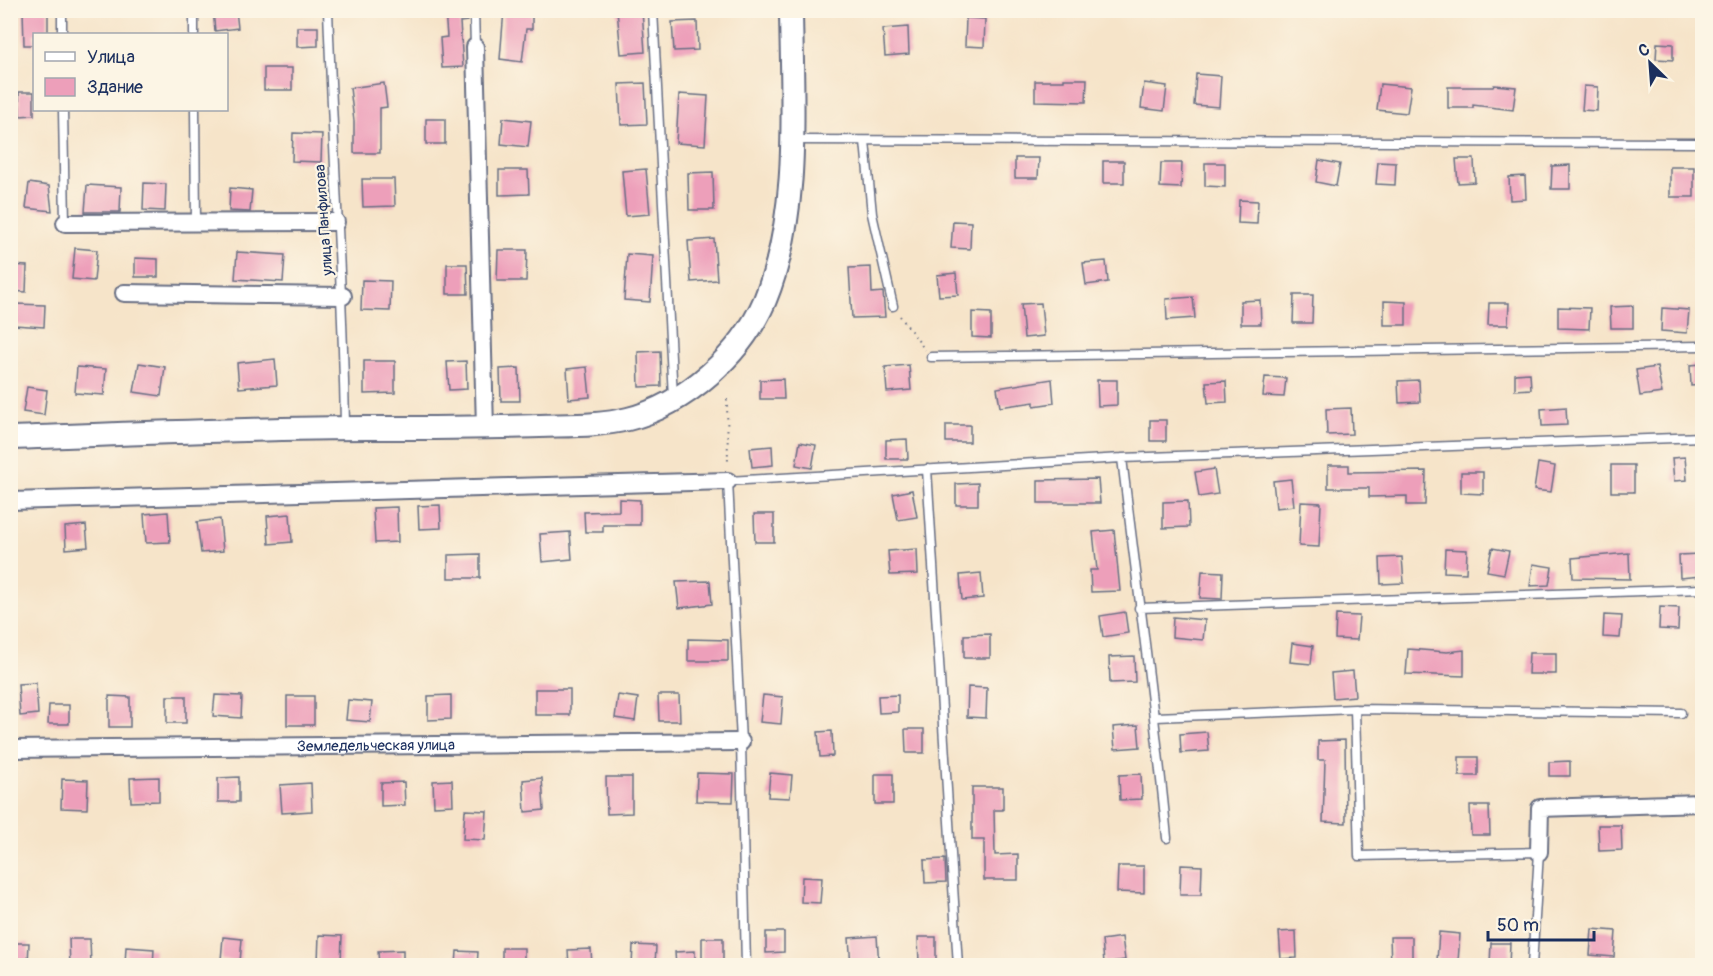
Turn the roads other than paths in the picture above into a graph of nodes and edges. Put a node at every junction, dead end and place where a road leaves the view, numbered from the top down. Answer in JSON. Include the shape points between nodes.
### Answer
{"nodes":[{"id":1,"x":62,"y":10,"type":"edge"},
{"id":2,"x":194,"y":10,"type":"edge"},
{"id":3,"x":328,"y":10,"type":"edge"},
{"id":4,"x":474,"y":10,"type":"edge"},
{"id":5,"x":653,"y":10,"type":"edge"},
{"id":6,"x":791,"y":10,"type":"edge"},
{"id":7,"x":62,"y":33,"type":"edge"},
{"id":8,"x":194,"y":33,"type":"edge"},
{"id":9,"x":475,"y":47,"type":"joint"},
{"id":10,"x":63,"y":111,"type":"edge"},
{"id":11,"x":195,"y":111,"type":"edge"},
{"id":12,"x":792,"y":140,"type":"junction"},
{"id":13,"x":865,"y":141,"type":"junction"},
{"id":14,"x":1702,"y":143,"type":"edge"},
{"id":15,"x":336,"y":222,"type":"junction"},
{"id":16,"x":65,"y":223,"type":"joint"},
{"id":17,"x":196,"y":224,"type":"junction"},
{"id":18,"x":124,"y":293,"type":"dead end"},
{"id":19,"x":343,"y":296,"type":"junction"},
{"id":20,"x":893,"y":306,"type":"road end"},
{"id":21,"x":1702,"y":346,"type":"edge"},
{"id":22,"x":930,"y":357,"type":"road end"},
{"id":23,"x":674,"y":402,"type":"junction"},
{"id":24,"x":345,"y":428,"type":"junction"},
{"id":25,"x":485,"y":428,"type":"junction"},
{"id":26,"x":1702,"y":437,"type":"edge"},
{"id":27,"x":10,"y":438,"type":"edge"},
{"id":28,"x":1122,"y":458,"type":"junction"},
{"id":29,"x":927,"y":470,"type":"junction"},
{"id":30,"x":728,"y":482,"type":"junction"},
{"id":31,"x":10,"y":501,"type":"edge"},
{"id":32,"x":1702,"y":589,"type":"edge"},
{"id":33,"x":1139,"y":609,"type":"junction"},
{"id":34,"x":1355,"y":709,"type":"junction"},
{"id":35,"x":1681,"y":713,"type":"dead end"},
{"id":36,"x":1156,"y":717,"type":"junction"},
{"id":37,"x":741,"y":742,"type":"junction"},
{"id":38,"x":10,"y":749,"type":"edge"},
{"id":39,"x":1702,"y":803,"type":"edge"},
{"id":40,"x":1167,"y":838,"type":"dead end"},
{"id":41,"x":1539,"y":852,"type":"junction"},
{"id":42,"x":746,"y":966,"type":"edge"},
{"id":43,"x":958,"y":966,"type":"edge"},
{"id":44,"x":1532,"y":966,"type":"edge"}],
"edges":[{"from":1,"to":7,"type":"lane"},
{"from":2,"to":8,"type":"lane"},
{"from":3,"to":15,"type":"lane","name":"улица Панфилова"},
{"from":4,"to":9,"type":"lane"},
{"from":5,"to":23,"type":"lane"},
{"from":6,"to":12,"type":"main road"},
{"from":9,"to":25,"type":"street"},
{"from":10,"to":16,"type":"lane"},
{"from":11,"to":17,"type":"lane"},
{"from":12,"to":13,"type":"lane"},
{"from":12,"to":23,"type":"main road","via":[[783,236],[764,301],[726,356]]},
{"from":13,"to":14,"type":"lane"},
{"from":13,"to":20,"type":"lane","via":[[872,214]]},
{"from":15,"to":17,"type":"street"},
{"from":15,"to":19,"type":"lane","name":"улица Панфилова"},
{"from":16,"to":17,"type":"street"},
{"from":18,"to":19,"type":"street"},
{"from":19,"to":24,"type":"lane","name":"улица Панфилова"},
{"from":21,"to":22,"type":"lane"},
{"from":23,"to":25,"type":"main road","via":[[627,419]]},
{"from":24,"to":25,"type":"main road"},
{"from":24,"to":27,"type":"main road"},
{"from":26,"to":28,"type":"lane"},
{"from":28,"to":29,"type":"lane"},
{"from":28,"to":33,"type":"lane"},
{"from":29,"to":30,"type":"lane"},
{"from":29,"to":43,"type":"lane"},
{"from":30,"to":31,"type":"street"},
{"from":30,"to":37,"type":"lane"},
{"from":32,"to":33,"type":"lane"},
{"from":33,"to":36,"type":"lane"},
{"from":34,"to":35,"type":"lane"},
{"from":34,"to":36,"type":"lane"},
{"from":34,"to":41,"type":"lane","via":[[1359,856]]},
{"from":36,"to":40,"type":"lane"},
{"from":37,"to":38,"type":"street","name":"Земледельческая улица"},
{"from":37,"to":42,"type":"lane"},
{"from":39,"to":41,"type":"street","via":[[1540,808]]},
{"from":41,"to":44,"type":"lane"}]}
